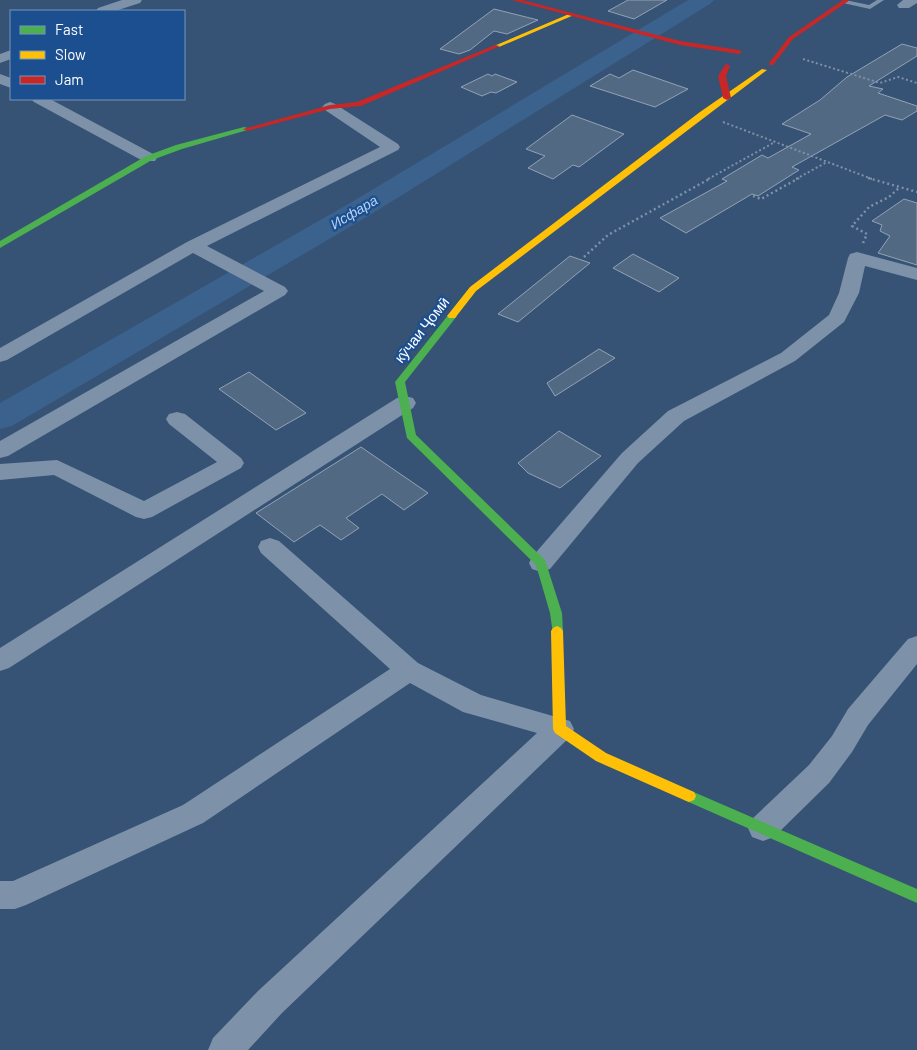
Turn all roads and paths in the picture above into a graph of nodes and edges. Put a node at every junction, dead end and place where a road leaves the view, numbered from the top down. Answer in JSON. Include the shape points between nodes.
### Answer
{"nodes":[{"id":1,"x":135,"y":0,"type":"edge"},
{"id":2,"x":515,"y":0,"type":"edge"},
{"id":3,"x":881,"y":0,"type":"edge"},
{"id":4,"x":846,"y":1,"type":"edge"},
{"id":5,"x":540,"y":3,"type":"edge"},
{"id":6,"x":106,"y":10,"type":"edge"},
{"id":7,"x":571,"y":15,"type":"junction"},
{"id":8,"x":791,"y":38,"type":"junction"},
{"id":9,"x":676,"y":42,"type":"junction"},
{"id":10,"x":774,"y":42,"type":"dead end"},
{"id":11,"x":739,"y":52,"type":"junction"},
{"id":12,"x":751,"y":52,"type":"dead end"},
{"id":13,"x":803,"y":60,"type":"dead end"},
{"id":14,"x":766,"y":64,"type":"junction"},
{"id":15,"x":725,"y":65,"type":"junction"},
{"id":16,"x":917,"y":83,"type":"edge"},
{"id":17,"x":727,"y":98,"type":"junction"},
{"id":18,"x":41,"y":100,"type":"edge"},
{"id":19,"x":330,"y":107,"type":"junction"},
{"id":20,"x":703,"y":114,"type":"junction"},
{"id":21,"x":776,"y":142,"type":"junction"},
{"id":22,"x":149,"y":158,"type":"junction"},
{"id":23,"x":827,"y":161,"type":"junction"},
{"id":24,"x":900,"y":187,"type":"junction"},
{"id":25,"x":917,"y":192,"type":"edge"},
{"id":26,"x":753,"y":196,"type":"dead end"},
{"id":27,"x":0,"y":245,"type":"edge"},
{"id":28,"x":199,"y":249,"type":"junction"},
{"id":29,"x":584,"y":257,"type":"dead end"},
{"id":30,"x":857,"y":258,"type":"junction"},
{"id":31,"x":917,"y":274,"type":"edge"},
{"id":32,"x":0,"y":356,"type":"edge"},
{"id":33,"x":405,"y":403,"type":"junction"},
{"id":34,"x":177,"y":419,"type":"dead end"},
{"id":35,"x":0,"y":451,"type":"edge"},
{"id":36,"x":0,"y":472,"type":"edge"},
{"id":37,"x":270,"y":547,"type":"dead end"},
{"id":38,"x":541,"y":563,"type":"junction"},
{"id":39,"x":917,"y":646,"type":"edge"},
{"id":40,"x":0,"y":661,"type":"edge"},
{"id":41,"x":409,"y":670,"type":"junction"},
{"id":42,"x":560,"y":728,"type":"junction"},
{"id":43,"x":763,"y":828,"type":"junction"},
{"id":44,"x":0,"y":895,"type":"edge"},
{"id":45,"x":917,"y":896,"type":"edge"},
{"id":46,"x":230,"y":1048,"type":"edge"}],
"edges":[{"from":1,"to":6,"type":"street"},
{"from":2,"to":5,"type":"main road"},
{"from":3,"to":4,"type":"lane","via":[[870,7]]},
{"from":4,"to":8,"type":"main road","name":"кӯчаи Ҷомӣ"},
{"from":5,"to":7,"type":"main road"},
{"from":7,"to":9,"type":"main road"},
{"from":7,"to":19,"type":"main road","via":[[358,104]]},
{"from":8,"to":10,"type":"main road"},
{"from":8,"to":14,"type":"main road","name":"кӯчаи Ҷомӣ"},
{"from":9,"to":11,"type":"main road"},
{"from":9,"to":15,"type":"main road"},
{"from":11,"to":12,"type":"main road"},
{"from":11,"to":15,"type":"main road","via":[[724,57]]},
{"from":13,"to":16,"type":"path","via":[[880,83],[898,77]]},
{"from":14,"to":15,"type":"main road","via":[[741,71]]},
{"from":14,"to":17,"type":"main road","name":"кӯчаи Ҷомӣ"},
{"from":15,"to":17,"type":"main road","via":[[722,76]]},
{"from":17,"to":20,"type":"main road","name":"кӯчаи Ҷомӣ"},
{"from":18,"to":22,"type":"street"},
{"from":19,"to":22,"type":"main road"},
{"from":19,"to":28,"type":"street","via":[[392,147]]},
{"from":20,"to":21,"type":"path"},
{"from":20,"to":33,"type":"main road","name":"кӯчаи Ҷомӣ","via":[[473,289],[400,382]]},
{"from":21,"to":23,"type":"path"},
{"from":21,"to":29,"type":"path","via":[[608,235]]},
{"from":22,"to":27,"type":"main road"},
{"from":23,"to":24,"type":"path"},
{"from":23,"to":26,"type":"path","via":[[761,200]]},
{"from":24,"to":25,"type":"path"},
{"from":24,"to":30,"type":"path","via":[[869,207],[852,226],[867,234]]},
{"from":28,"to":32,"type":"street"},
{"from":28,"to":35,"type":"street","via":[[278,291]]},
{"from":30,"to":31,"type":"street"},
{"from":30,"to":38,"type":"street","via":[[849,293],[837,318],[788,357],[676,416],[630,458]]},
{"from":33,"to":38,"type":"main road","name":"кӯчаи Ҷомӣ","via":[[411,436]]},
{"from":33,"to":40,"type":"street"},
{"from":34,"to":36,"type":"street","via":[[233,463],[144,511],[57,467]]},
{"from":37,"to":41,"type":"street"},
{"from":38,"to":42,"type":"main road","name":"кӯчаи Ҷомӣ","via":[[556,613]]},
{"from":39,"to":43,"type":"street","via":[[858,717],[819,774]]},
{"from":41,"to":42,"type":"street","via":[[473,704]]},
{"from":41,"to":44,"type":"street","via":[[193,814],[15,895]]},
{"from":42,"to":43,"type":"main road","via":[[600,757]]},
{"from":42,"to":46,"type":"street","via":[[270,1002]]},
{"from":43,"to":45,"type":"main road"}]}
